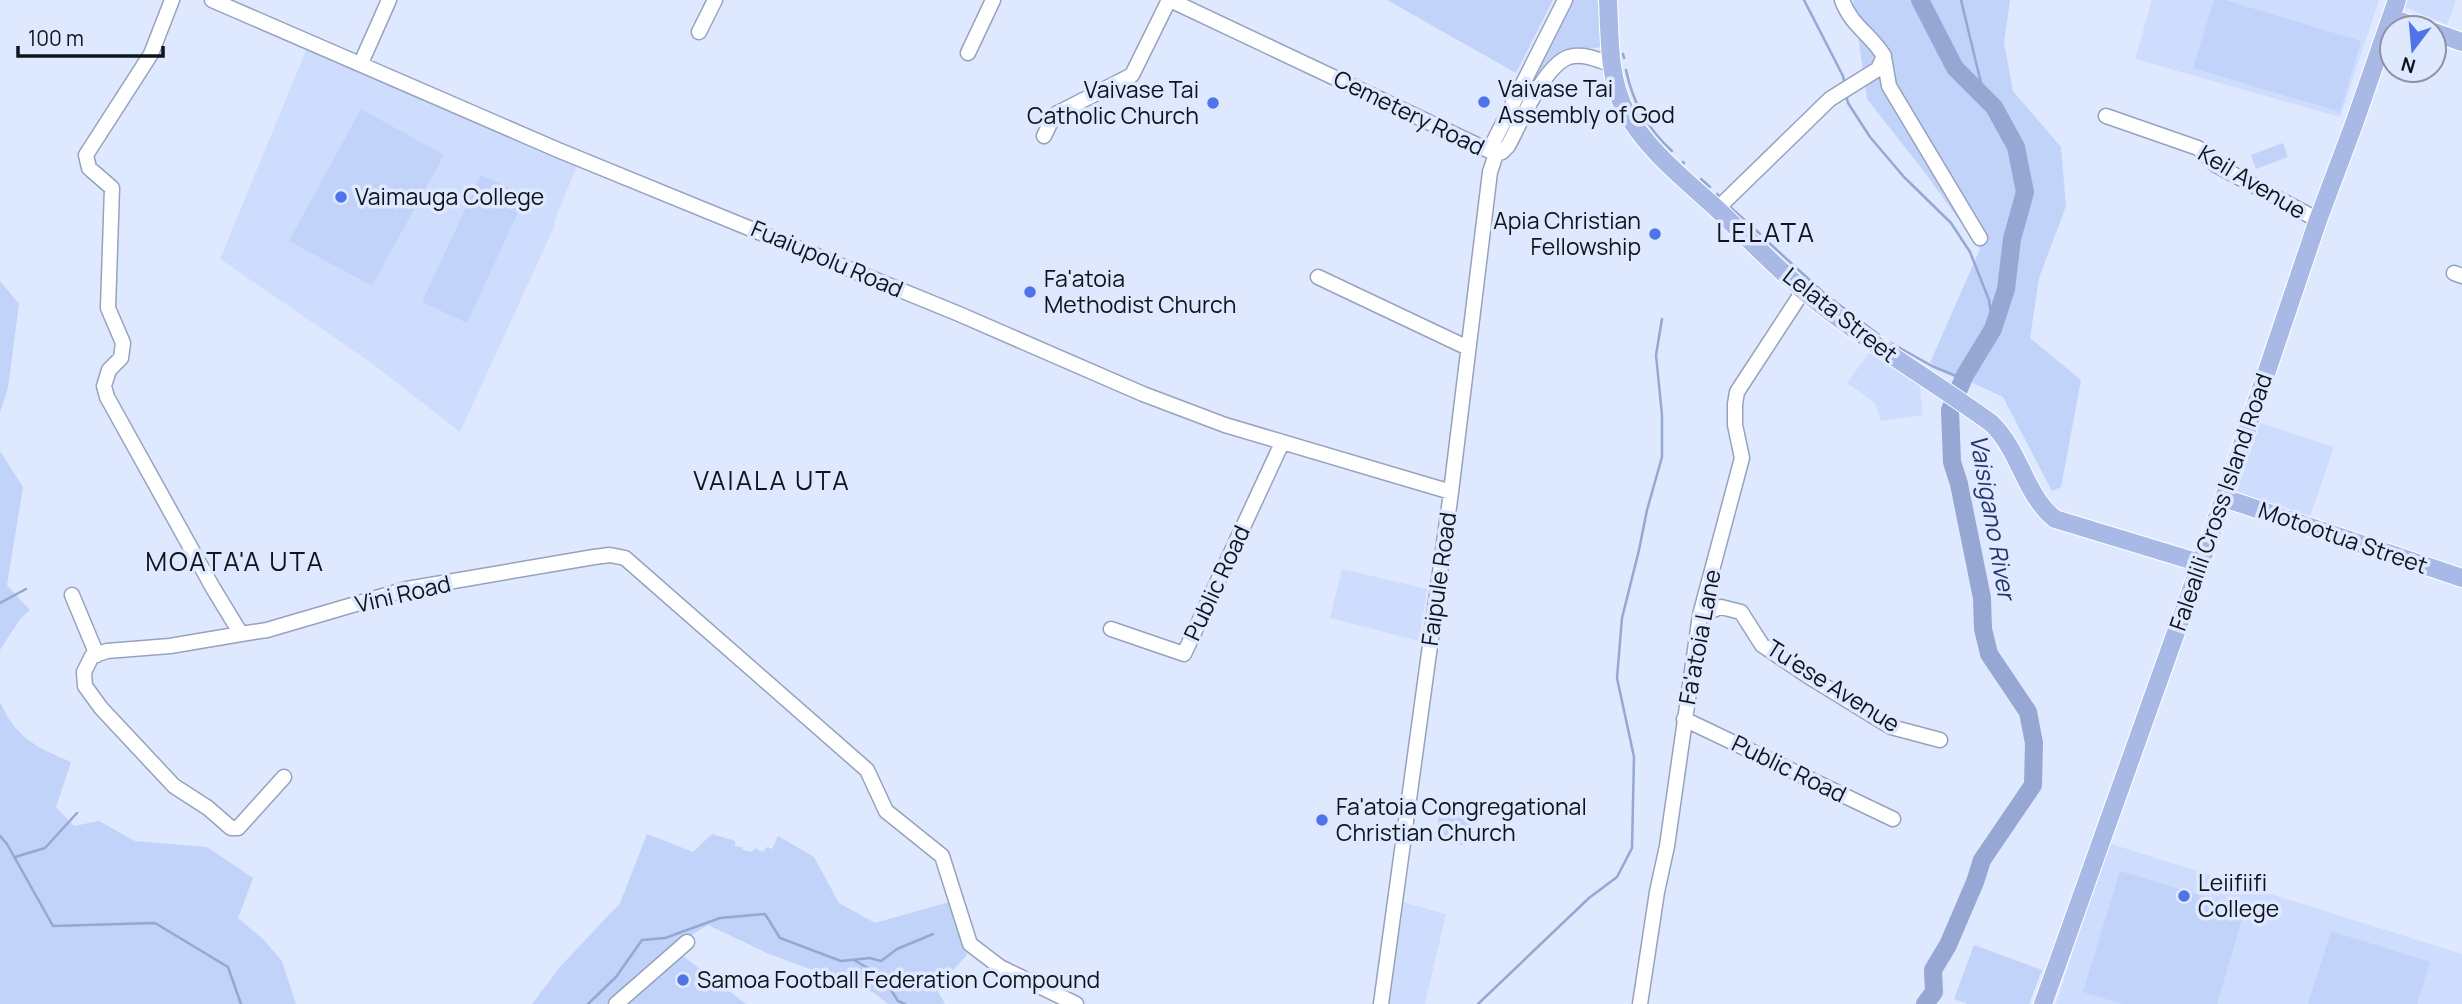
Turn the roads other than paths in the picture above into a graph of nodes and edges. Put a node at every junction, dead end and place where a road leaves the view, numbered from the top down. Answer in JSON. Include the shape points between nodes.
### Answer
{"nodes":[{"id":1,"x":172,"y":0,"type":"edge"},
{"id":2,"x":212,"y":0,"type":"edge"},
{"id":3,"x":389,"y":0,"type":"edge"},
{"id":4,"x":715,"y":0,"type":"edge"},
{"id":5,"x":993,"y":0,"type":"edge"},
{"id":6,"x":1169,"y":0,"type":"edge"},
{"id":7,"x":1565,"y":0,"type":"edge"},
{"id":8,"x":1608,"y":0,"type":"edge"},
{"id":9,"x":1842,"y":0,"type":"edge"},
{"id":10,"x":699,"y":32,"type":"dead end"},
{"id":11,"x":968,"y":53,"type":"dead end"},
{"id":12,"x":2378,"y":55,"type":"edge"},
{"id":13,"x":1884,"y":56,"type":"junction"},
{"id":14,"x":361,"y":63,"type":"junction"},
{"id":15,"x":1612,"y":65,"type":"junction"},
{"id":16,"x":2106,"y":116,"type":"dead end"},
{"id":17,"x":1044,"y":136,"type":"dead end"},
{"id":18,"x":1496,"y":154,"type":"junction"},
{"id":19,"x":1717,"y":209,"type":"junction"},
{"id":20,"x":2318,"y":220,"type":"junction"},
{"id":21,"x":1980,"y":238,"type":"dead end"},
{"id":22,"x":1318,"y":277,"type":"dead end"},
{"id":23,"x":1803,"y":290,"type":"junction"},
{"id":24,"x":1468,"y":348,"type":"junction"},
{"id":25,"x":1282,"y":443,"type":"junction"},
{"id":26,"x":1451,"y":492,"type":"junction"},
{"id":27,"x":2224,"y":498,"type":"junction"},
{"id":28,"x":2200,"y":563,"type":"junction"},
{"id":29,"x":2462,"y":578,"type":"edge"},
{"id":30,"x":72,"y":595,"type":"dead end"},
{"id":31,"x":1700,"y":615,"type":"junction"},
{"id":32,"x":1111,"y":629,"type":"dead end"},
{"id":33,"x":241,"y":634,"type":"junction"},
{"id":34,"x":97,"y":655,"type":"junction"},
{"id":35,"x":1684,"y":719,"type":"junction"},
{"id":36,"x":1940,"y":740,"type":"dead end"},
{"id":37,"x":284,"y":777,"type":"dead end"},
{"id":38,"x":1893,"y":819,"type":"dead end"},
{"id":39,"x":687,"y":942,"type":"dead end"},
{"id":40,"x":616,"y":1004,"type":"edge"},
{"id":41,"x":1076,"y":1004,"type":"edge"},
{"id":42,"x":1381,"y":1004,"type":"edge"},
{"id":43,"x":1640,"y":1004,"type":"edge"},
{"id":44,"x":2043,"y":1004,"type":"edge"}],
"edges":[{"from":1,"to":33,"type":"street","via":[[151,54],[86,155],[89,168],[112,188],[113,198],[108,308],[123,343],[121,358],[108,370],[104,386]]},
{"from":2,"to":14,"type":"street","name":"Fuaiupolu Road"},
{"from":3,"to":14,"type":"street"},
{"from":4,"to":10,"type":"street"},
{"from":5,"to":11,"type":"street"},
{"from":6,"to":17,"type":"street","via":[[1132,75],[1054,115]]},
{"from":6,"to":18,"type":"street","name":"Cemetery Road"},
{"from":7,"to":18,"type":"street","name":"Faipule Road","via":[[1493,144]]},
{"from":8,"to":15,"type":"main road","name":"Lelata Street"},
{"from":9,"to":13,"type":"street","via":[[1848,16]]},
{"from":12,"to":20,"type":"main road","name":"Falealili Cross Island Road"},
{"from":13,"to":19,"type":"street","via":[[1878,69],[1829,99]]},
{"from":13,"to":21,"type":"street","via":[[1889,86]]},
{"from":14,"to":25,"type":"street","name":"Fuaiupolu Road","via":[[1143,394]]},
{"from":15,"to":18,"type":"street","name":"Cemetery Road","via":[[1582,56],[1560,62],[1531,99],[1508,146]]},
{"from":15,"to":19,"type":"main road","name":"Lelata Street","via":[[1626,111],[1640,132]]},
{"from":16,"to":20,"type":"street","name":"Keil Avenue","via":[[2199,148],[2216,165]]},
{"from":18,"to":24,"type":"street","name":"Faipule Road"},
{"from":19,"to":23,"type":"main road","name":"Lelata Street"},
{"from":20,"to":27,"type":"main road","name":"Falealili Cross Island Road"},
{"from":22,"to":24,"type":"street"},
{"from":23,"to":28,"type":"main road","name":"Lelata Street","via":[[2004,436],[2031,491],[2056,519]]},
{"from":23,"to":31,"type":"street","name":"Fa'atoia Lane","via":[[1737,392],[1735,425],[1742,458]]},
{"from":24,"to":26,"type":"street","name":"Faipule Road"},
{"from":25,"to":26,"type":"street","name":"Fuaiupolu Road"},
{"from":25,"to":32,"type":"street","name":"Public Road","via":[[1184,654]]},
{"from":26,"to":42,"type":"street","name":"Faipule Road"},
{"from":27,"to":28,"type":"main road","name":"Falealili Cross Island Road"},
{"from":27,"to":29,"type":"main road","name":"Motootua Street"},
{"from":28,"to":44,"type":"main road","name":"Falealili Cross Island Road"},
{"from":30,"to":34,"type":"street"},
{"from":31,"to":35,"type":"street","name":"Fa'atoia Lane"},
{"from":31,"to":36,"type":"street","name":"Tu'ese Avenue","via":[[1721,607],[1741,612],[1762,645],[1808,676],[1891,727]]},
{"from":33,"to":34,"type":"street","name":"Vini Road"},
{"from":33,"to":41,"type":"street","name":"Vini Road","via":[[407,589],[602,556],[625,558],[867,770],[886,811],[942,856],[970,944],[1000,967]]},
{"from":34,"to":37,"type":"street","via":[[84,672],[85,686],[101,708],[174,786],[231,828],[238,828]]},
{"from":35,"to":38,"type":"street","name":"Public Road"},
{"from":35,"to":43,"type":"street","name":"Fa'atoia Lane"},
{"from":39,"to":40,"type":"street"}]}
